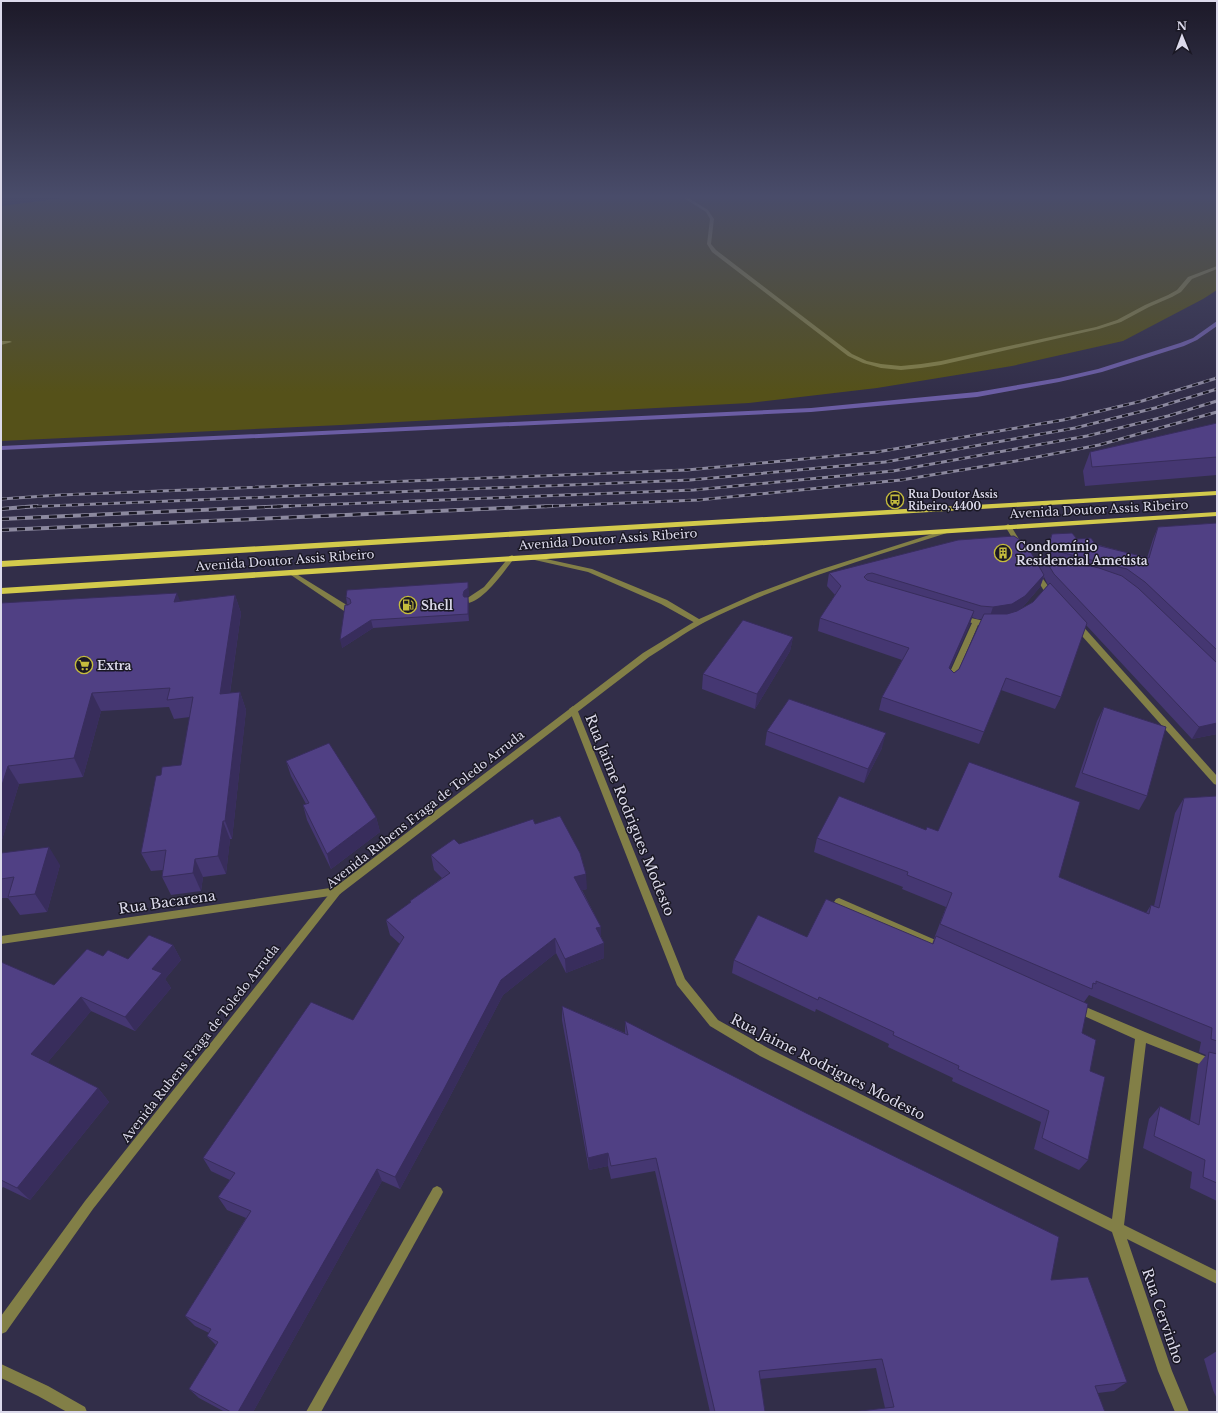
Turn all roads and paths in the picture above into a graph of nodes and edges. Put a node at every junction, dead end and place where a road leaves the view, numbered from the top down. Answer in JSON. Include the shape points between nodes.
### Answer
{"nodes":[{"id":1,"x":727,"y":261,"type":"edge"},
{"id":2,"x":1217,"y":267,"type":"edge"},
{"id":3,"x":10,"y":342,"type":"dead end"},
{"id":4,"x":1,"y":343,"type":"edge"},
{"id":5,"x":1217,"y":493,"type":"edge"},
{"id":6,"x":1217,"y":514,"type":"edge"},
{"id":7,"x":1008,"y":526,"type":"junction"},
{"id":8,"x":950,"y":530,"type":"junction"},
{"id":9,"x":1024,"y":552,"type":"edge"},
{"id":10,"x":524,"y":556,"type":"junction"},
{"id":11,"x":512,"y":557,"type":"junction"},
{"id":12,"x":1,"y":564,"type":"edge"},
{"id":13,"x":1034,"y":569,"type":"edge"},
{"id":14,"x":290,"y":572,"type":"junction"},
{"id":15,"x":1,"y":591,"type":"edge"},
{"id":16,"x":469,"y":601,"type":"edge"},
{"id":17,"x":1060,"y":606,"type":"edge"},
{"id":18,"x":347,"y":609,"type":"edge"},
{"id":19,"x":954,"y":616,"type":"edge"},
{"id":20,"x":1070,"y":618,"type":"edge"},
{"id":21,"x":700,"y":622,"type":"junction"},
{"id":22,"x":976,"y":622,"type":"junction"},
{"id":23,"x":996,"y":624,"type":"edge"},
{"id":24,"x":950,"y":681,"type":"edge"},
{"id":25,"x":573,"y":709,"type":"junction"},
{"id":26,"x":1217,"y":782,"type":"edge"},
{"id":27,"x":337,"y":891,"type":"junction"},
{"id":28,"x":840,"y":902,"type":"dead end"},
{"id":29,"x":1,"y":940,"type":"edge"},
{"id":30,"x":954,"y":953,"type":"edge"},
{"id":31,"x":1069,"y":1004,"type":"edge"},
{"id":32,"x":1141,"y":1036,"type":"junction"},
{"id":33,"x":1217,"y":1066,"type":"edge"},
{"id":34,"x":437,"y":1192,"type":"dead end"},
{"id":35,"x":1117,"y":1229,"type":"junction"},
{"id":36,"x":1217,"y":1278,"type":"edge"},
{"id":37,"x":1,"y":1327,"type":"edge"},
{"id":38,"x":1,"y":1371,"type":"edge"},
{"id":39,"x":80,"y":1412,"type":"edge"},
{"id":40,"x":313,"y":1412,"type":"edge"},
{"id":41,"x":1182,"y":1412,"type":"edge"}],
"edges":[{"from":1,"to":2,"type":"street","via":[[850,355],[864,362],[901,368],[941,363],[1112,324],[1179,291],[1190,278]]},
{"from":3,"to":4,"type":"street"},
{"from":5,"to":12,"type":"main road","name":"Avenida Doutor Assis Ribeiro"},
{"from":6,"to":7,"type":"main road","name":"Avenida Doutor Assis Ribeiro"},
{"from":7,"to":8,"type":"main road","name":"Avenida Doutor Assis Ribeiro"},
{"from":7,"to":9,"type":"street"},
{"from":8,"to":10,"type":"main road","name":"Avenida Doutor Assis Ribeiro"},
{"from":8,"to":21,"type":"street","name":"Avenida Rubens Fraga de Toledo Arruda","via":[[766,592]]},
{"from":10,"to":11,"type":"main road","name":"Avenida Doutor Assis Ribeiro"},
{"from":10,"to":21,"type":"street","via":[[590,570],[664,602]]},
{"from":11,"to":14,"type":"main road","name":"Avenida Doutor Assis Ribeiro"},
{"from":11,"to":16,"type":"street","via":[[486,589]]},
{"from":13,"to":17,"type":"street","via":[[1043,591]]},
{"from":14,"to":15,"type":"main road","name":"Avenida Doutor Assis Ribeiro"},
{"from":14,"to":18,"type":"street"},
{"from":19,"to":22,"type":"street"},
{"from":20,"to":26,"type":"street"},
{"from":21,"to":25,"type":"street","name":"Avenida Rubens Fraga de Toledo Arruda","via":[[646,655]]},
{"from":22,"to":23,"type":"street"},
{"from":22,"to":24,"type":"street"},
{"from":25,"to":27,"type":"street","name":"Avenida Rubens Fraga de Toledo Arruda"},
{"from":25,"to":35,"type":"street","name":"Rua Jaime Rodrigues Modesto","via":[[681,982],[714,1023],[764,1052]]},
{"from":27,"to":29,"type":"street","name":"Rua Bacarena"},
{"from":27,"to":37,"type":"street","name":"Avenida Rubens Fraga de Toledo Arruda","via":[[89,1205]]},
{"from":28,"to":30,"type":"street"},
{"from":31,"to":32,"type":"street"},
{"from":32,"to":33,"type":"street"},
{"from":32,"to":35,"type":"street"},
{"from":34,"to":40,"type":"street"},
{"from":35,"to":36,"type":"street","name":"Rua Jaime Rodrigues Modesto"},
{"from":35,"to":41,"type":"street","name":"Rua Cervinho","via":[[1165,1371]]},
{"from":38,"to":39,"type":"street"}]}
